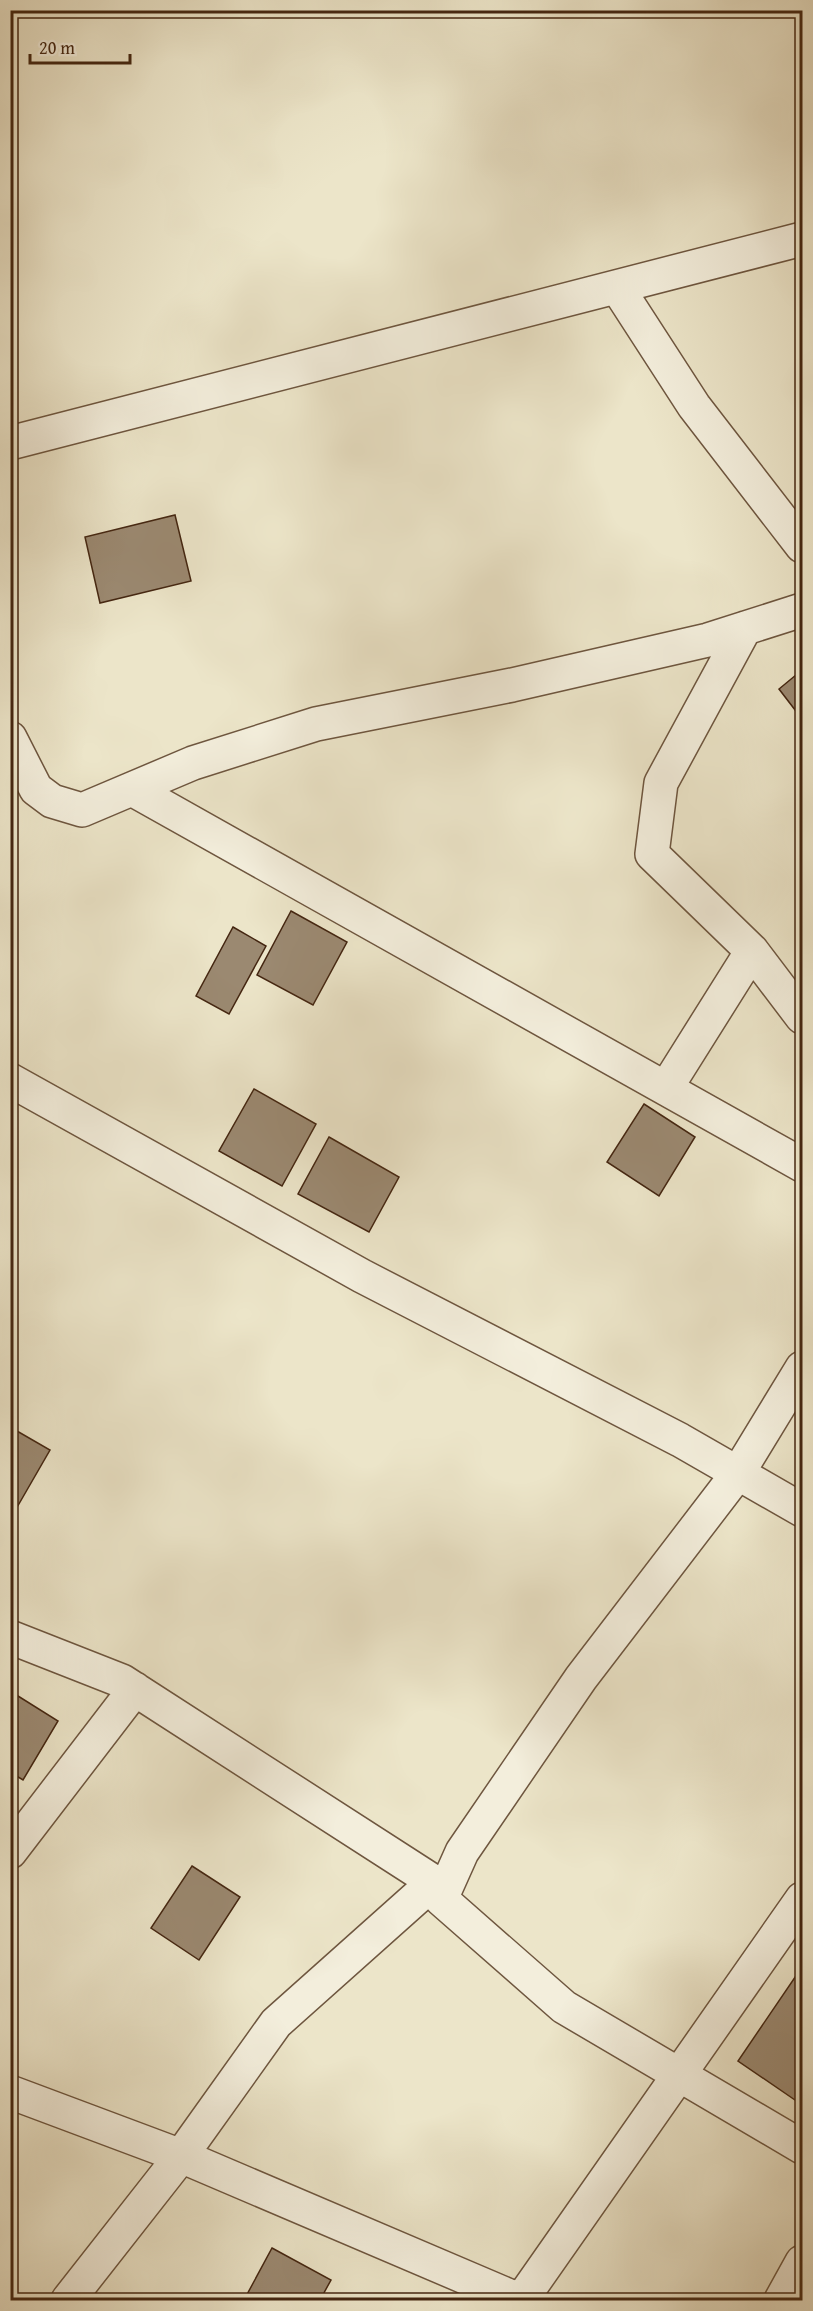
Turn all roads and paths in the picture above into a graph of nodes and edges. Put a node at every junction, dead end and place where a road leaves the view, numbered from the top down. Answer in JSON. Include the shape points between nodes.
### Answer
{"nodes":[{"id":1,"x":802,"y":240,"type":"edge"},
{"id":2,"x":617,"y":287,"type":"junction"},
{"id":3,"x":10,"y":443,"type":"edge"},
{"id":4,"x":802,"y":546,"type":"edge"},
{"id":5,"x":802,"y":610,"type":"edge"},
{"id":6,"x":745,"y":628,"type":"junction"},
{"id":7,"x":10,"y":738,"type":"edge"},
{"id":8,"x":132,"y":789,"type":"junction"},
{"id":9,"x":752,"y":951,"type":"junction"},
{"id":10,"x":802,"y":1017,"type":"edge"},
{"id":11,"x":10,"y":1080,"type":"edge"},
{"id":12,"x":666,"y":1088,"type":"junction"},
{"id":13,"x":802,"y":1165,"type":"edge"},
{"id":14,"x":802,"y":1368,"type":"edge"},
{"id":15,"x":738,"y":1473,"type":"junction"},
{"id":16,"x":802,"y":1510,"type":"edge"},
{"id":17,"x":10,"y":1637,"type":"edge"},
{"id":18,"x":135,"y":1689,"type":"junction"},
{"id":19,"x":10,"y":1852,"type":"edge"},
{"id":20,"x":802,"y":1899,"type":"edge"},
{"id":21,"x":680,"y":2075,"type":"junction"},
{"id":22,"x":10,"y":2092,"type":"edge"},
{"id":23,"x":802,"y":2147,"type":"edge"},
{"id":24,"x":180,"y":2156,"type":"junction"},
{"id":25,"x":802,"y":2262,"type":"edge"},
{"id":26,"x":523,"y":2300,"type":"edge"},
{"id":27,"x":68,"y":2301,"type":"edge"},
{"id":28,"x":781,"y":2301,"type":"edge"}],
"edges":[{"from":1,"to":2,"type":"street"},
{"from":2,"to":3,"type":"street"},
{"from":2,"to":4,"type":"street","via":[[694,406]]},
{"from":5,"to":6,"type":"street"},
{"from":6,"to":8,"type":"street","via":[[524,682],[316,724],[193,763]]},
{"from":6,"to":9,"type":"street","via":[[662,783],[652,854]]},
{"from":7,"to":8,"type":"street","via":[[36,789],[52,801],[82,810]]},
{"from":8,"to":12,"type":"street"},
{"from":9,"to":10,"type":"street"},
{"from":9,"to":12,"type":"street"},
{"from":11,"to":15,"type":"street","via":[[362,1276]]},
{"from":12,"to":13,"type":"street"},
{"from":14,"to":15,"type":"street"},
{"from":15,"to":16,"type":"street"},
{"from":15,"to":21,"type":"street","via":[[581,1678],[462,1852],[441,1899],[564,2007]]},
{"from":17,"to":18,"type":"street"},
{"from":18,"to":19,"type":"street"},
{"from":18,"to":24,"type":"street","via":[[434,1882],[276,2023]]},
{"from":20,"to":21,"type":"street"},
{"from":21,"to":23,"type":"street"},
{"from":21,"to":26,"type":"street"},
{"from":22,"to":24,"type":"street"},
{"from":24,"to":26,"type":"street"},
{"from":24,"to":27,"type":"street"},
{"from":25,"to":28,"type":"street"}]}
